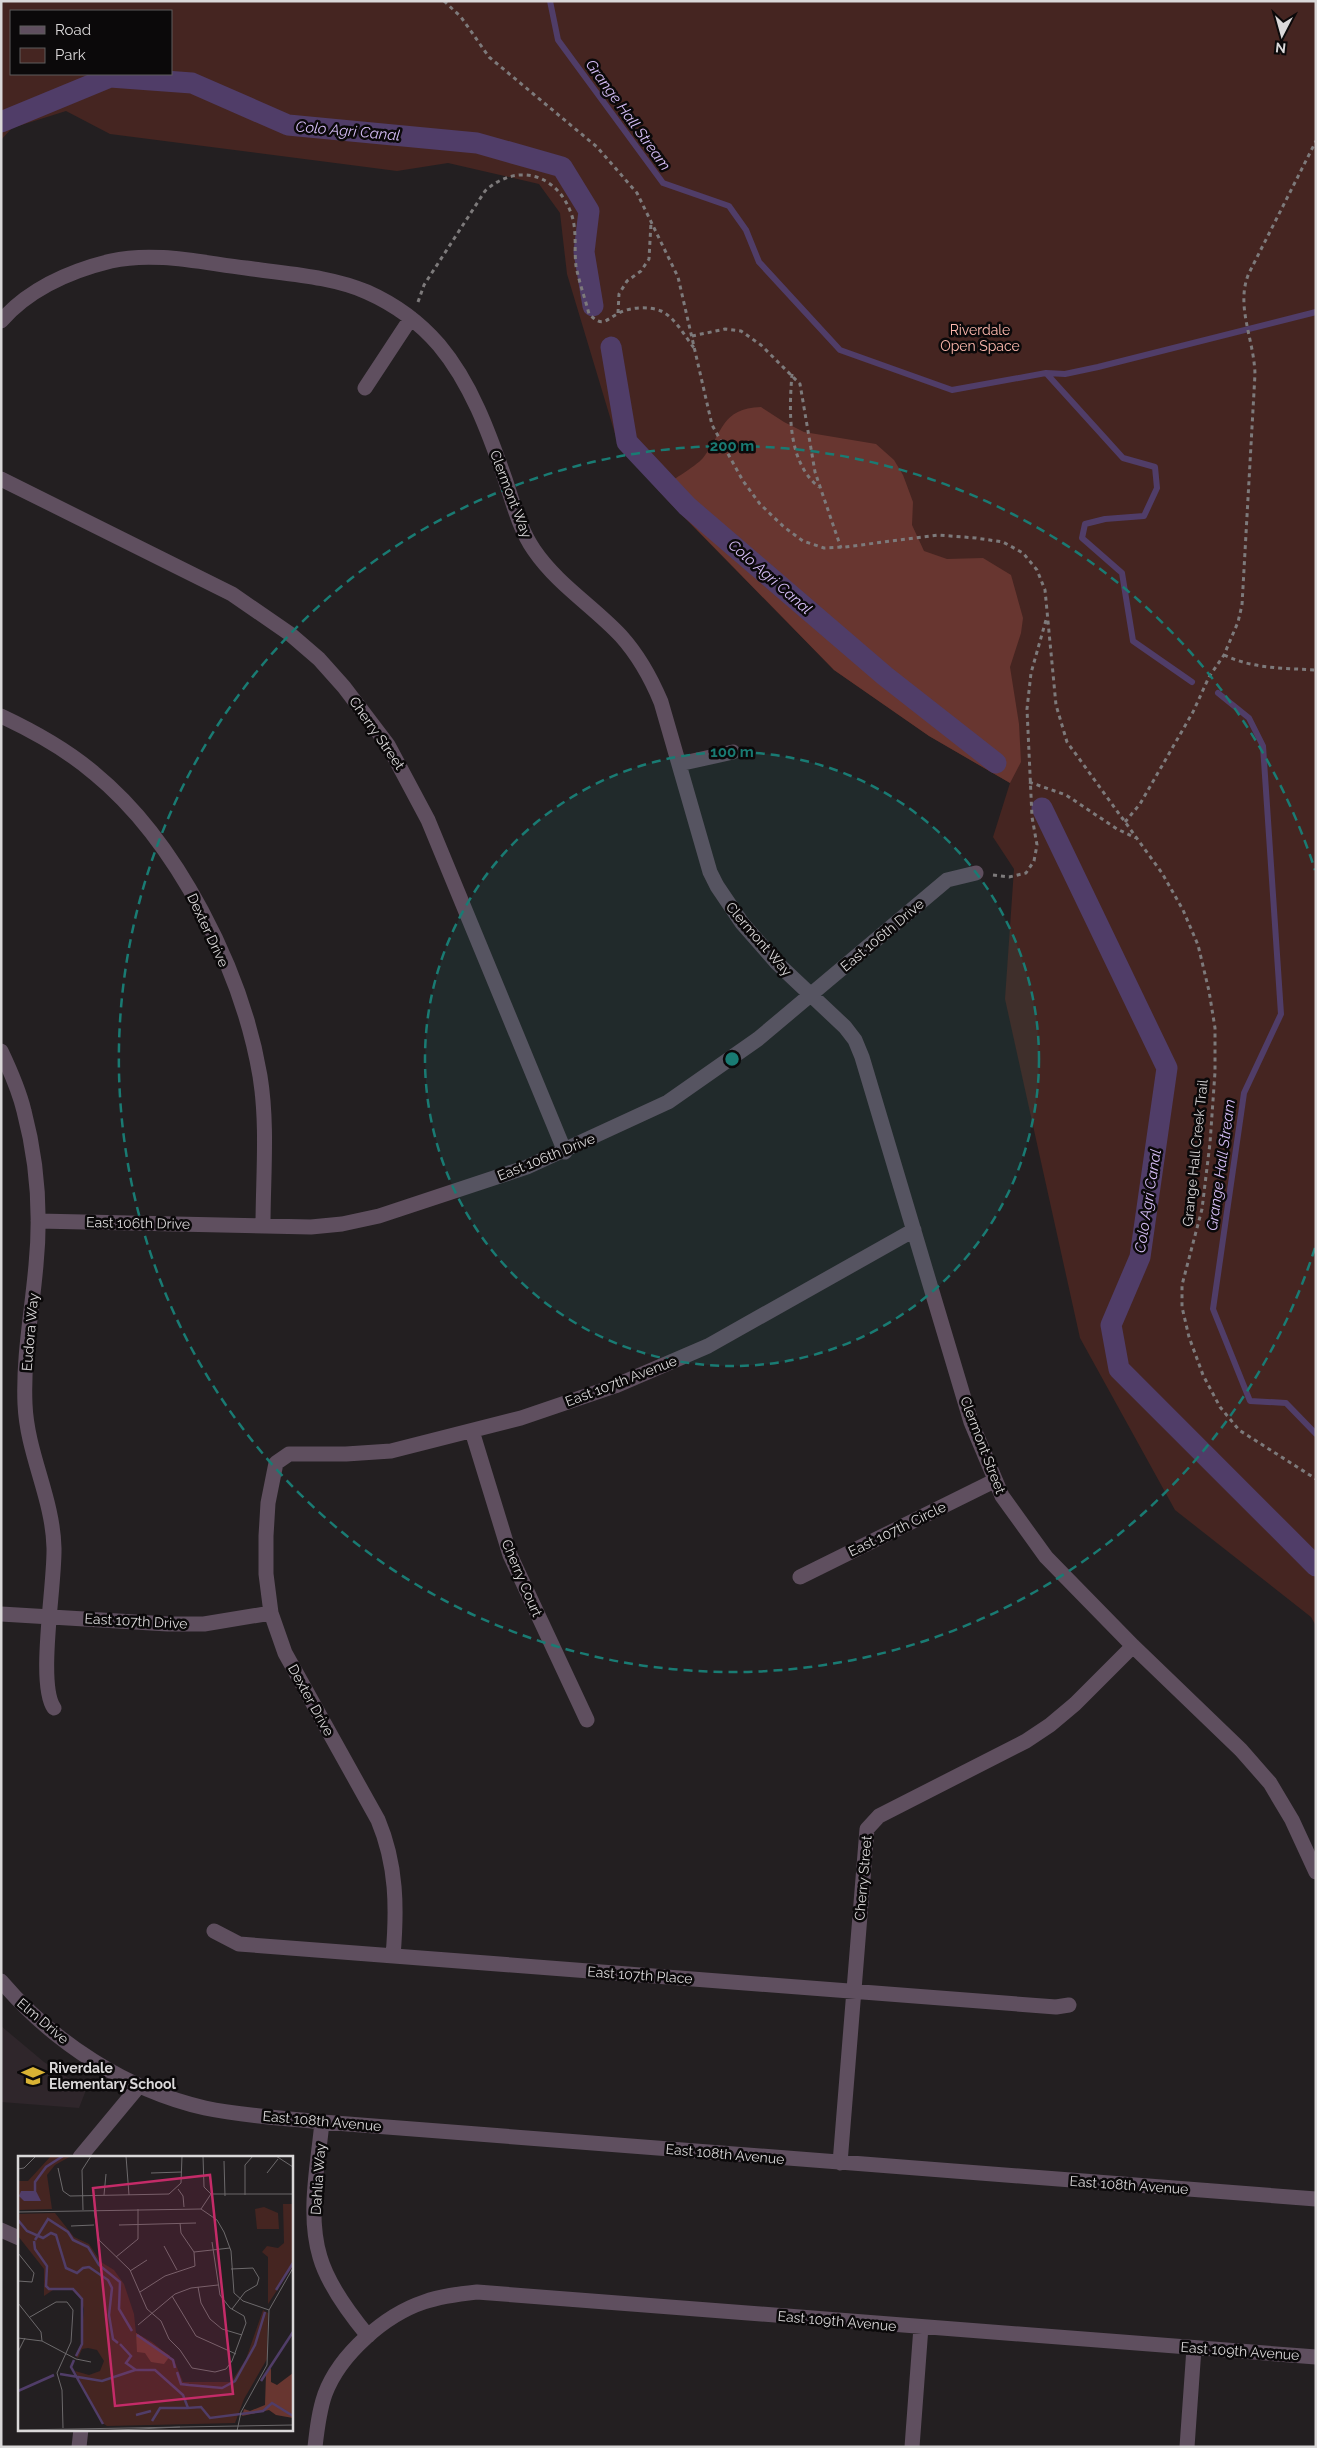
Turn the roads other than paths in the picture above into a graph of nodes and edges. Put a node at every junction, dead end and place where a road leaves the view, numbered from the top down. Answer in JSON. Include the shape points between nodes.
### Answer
{"nodes":[{"id":1,"x":411,"y":318,"type":"junction"},
{"id":2,"x":1,"y":321,"type":"edge"},
{"id":3,"x":365,"y":388,"type":"dead end"},
{"id":4,"x":1,"y":479,"type":"edge"},
{"id":5,"x":1,"y":716,"type":"edge"},
{"id":6,"x":733,"y":752,"type":"dead end"},
{"id":7,"x":679,"y":764,"type":"junction"},
{"id":8,"x":976,"y":873,"type":"road end"},
{"id":9,"x":810,"y":995,"type":"junction"},
{"id":10,"x":1,"y":1051,"type":"edge"},
{"id":11,"x":565,"y":1152,"type":"junction"},
{"id":12,"x":38,"y":1221,"type":"junction"},
{"id":13,"x":263,"y":1226,"type":"junction"},
{"id":14,"x":914,"y":1230,"type":"junction"},
{"id":15,"x":472,"y":1431,"type":"junction"},
{"id":16,"x":301,"y":1454,"type":"joint"},
{"id":17,"x":994,"y":1482,"type":"junction"},
{"id":18,"x":800,"y":1577,"type":"dead end"},
{"id":19,"x":271,"y":1613,"type":"junction"},
{"id":20,"x":1,"y":1614,"type":"edge"},
{"id":21,"x":51,"y":1616,"type":"junction"},
{"id":22,"x":1133,"y":1646,"type":"junction"},
{"id":23,"x":54,"y":1708,"type":"dead end"},
{"id":24,"x":587,"y":1720,"type":"dead end"},
{"id":25,"x":1316,"y":1872,"type":"edge"},
{"id":26,"x":214,"y":1931,"type":"dead end"},
{"id":27,"x":393,"y":1956,"type":"junction"},
{"id":28,"x":1,"y":1981,"type":"edge"},
{"id":29,"x":854,"y":1991,"type":"junction"},
{"id":30,"x":1069,"y":2005,"type":"dead end"},
{"id":31,"x":139,"y":2086,"type":"junction"},
{"id":32,"x":322,"y":2122,"type":"junction"},
{"id":33,"x":81,"y":2156,"type":"edge"},
{"id":34,"x":840,"y":2163,"type":"junction"},
{"id":35,"x":1316,"y":2199,"type":"edge"},
{"id":36,"x":921,"y":2327,"type":"junction"},
{"id":37,"x":368,"y":2336,"type":"junction"},
{"id":38,"x":1194,"y":2348,"type":"junction"},
{"id":39,"x":1316,"y":2357,"type":"edge"},
{"id":40,"x":81,"y":2430,"type":"edge"},
{"id":41,"x":79,"y":2447,"type":"edge"},
{"id":42,"x":315,"y":2447,"type":"edge"},
{"id":43,"x":912,"y":2447,"type":"edge"},
{"id":44,"x":1187,"y":2447,"type":"edge"}],
"edges":[{"from":1,"to":2,"type":"street","name":"Clermont Way","via":[[381,299],[336,282],[139,257],[71,273],[48,284]]},
{"from":1,"to":3,"type":"street"},
{"from":1,"to":7,"type":"street","name":"Clermont Way","via":[[440,346],[467,388],[532,548],[559,580],[620,636],[651,679]]},
{"from":4,"to":11,"type":"street","name":"Cherry Street","via":[[232,594],[290,634],[344,687],[388,745],[428,820]]},
{"from":5,"to":13,"type":"street","name":"Dexter Drive","via":[[41,734],[112,789],[138,816],[170,859],[205,917],[242,1007],[260,1076]]},
{"from":6,"to":7,"type":"street"},
{"from":7,"to":9,"type":"street","name":"Clermont Way","via":[[710,872],[717,886],[742,924]]},
{"from":8,"to":9,"type":"street","name":"East 106th Drive","via":[[948,880]]},
{"from":9,"to":11,"type":"street","name":"East 106th Drive","via":[[758,1039],[689,1089]]},
{"from":9,"to":14,"type":"street","name":"Clermont Street","via":[[855,1040]]},
{"from":10,"to":12,"type":"street","name":"Eudora Way","via":[[24,1110]]},
{"from":11,"to":13,"type":"street","name":"East 106th Drive","via":[[379,1216],[311,1227]]},
{"from":12,"to":13,"type":"street","name":"East 106th Drive"},
{"from":12,"to":21,"type":"street","name":"Eudora Way","via":[[25,1402],[31,1447],[52,1520]]},
{"from":14,"to":15,"type":"street","name":"East 107th Avenue","via":[[708,1346],[615,1386]]},
{"from":14,"to":17,"type":"street","name":"Clermont Street","via":[[971,1422]]},
{"from":15,"to":16,"type":"street","name":"East 107th Avenue","via":[[391,1451]]},
{"from":15,"to":24,"type":"street","name":"Cherry Court","via":[[510,1556]]},
{"from":16,"to":19,"type":"street","name":"Dexter Drive","via":[[281,1458],[272,1472],[266,1536]]},
{"from":17,"to":18,"type":"street","name":"East 107th Circle"},
{"from":17,"to":22,"type":"street","name":"Clermont Street","via":[[1014,1516],[1046,1557]]},
{"from":19,"to":21,"type":"street","name":"East 107th Drive","via":[[204,1624]]},
{"from":19,"to":27,"type":"street","name":"Dexter Drive","via":[[286,1653],[386,1838],[396,1890]]},
{"from":20,"to":21,"type":"street","name":"East 107th Drive"},
{"from":21,"to":23,"type":"street","name":"Eudora Way","via":[[46,1674],[47,1693]]},
{"from":22,"to":25,"type":"street","name":"Clermont Street","via":[[1270,1782]]},
{"from":22,"to":29,"type":"street","name":"Cherry Street","via":[[1075,1704],[1042,1730],[993,1760],[879,1816],[870,1824]]},
{"from":26,"to":27,"type":"street","name":"East 107th Place","via":[[239,1944]]},
{"from":27,"to":29,"type":"street","name":"East 107th Place"},
{"from":28,"to":31,"type":"street","name":"Elm Drive","via":[[50,2030],[88,2058]]},
{"from":29,"to":30,"type":"street","name":"East 107th Place","via":[[1056,2008]]},
{"from":29,"to":34,"type":"street","name":"Cherry Street"},
{"from":31,"to":32,"type":"street","name":"East 108th Avenue","via":[[205,2108]]},
{"from":31,"to":33,"type":"street"},
{"from":32,"to":34,"type":"street","name":"East 108th Avenue"},
{"from":32,"to":37,"type":"street","name":"Dahlia Way","via":[[315,2203],[319,2255],[343,2302]]},
{"from":34,"to":35,"type":"street","name":"East 108th Avenue"},
{"from":36,"to":37,"type":"street","name":"East 109th Avenue","via":[[477,2292],[441,2297],[407,2308]]},
{"from":36,"to":38,"type":"street","name":"East 109th Avenue"},
{"from":36,"to":43,"type":"street"},
{"from":37,"to":42,"type":"street","via":[[340,2366],[326,2392]]},
{"from":38,"to":39,"type":"street","name":"East 109th Avenue"},
{"from":38,"to":44,"type":"street"},
{"from":40,"to":41,"type":"street"}]}
